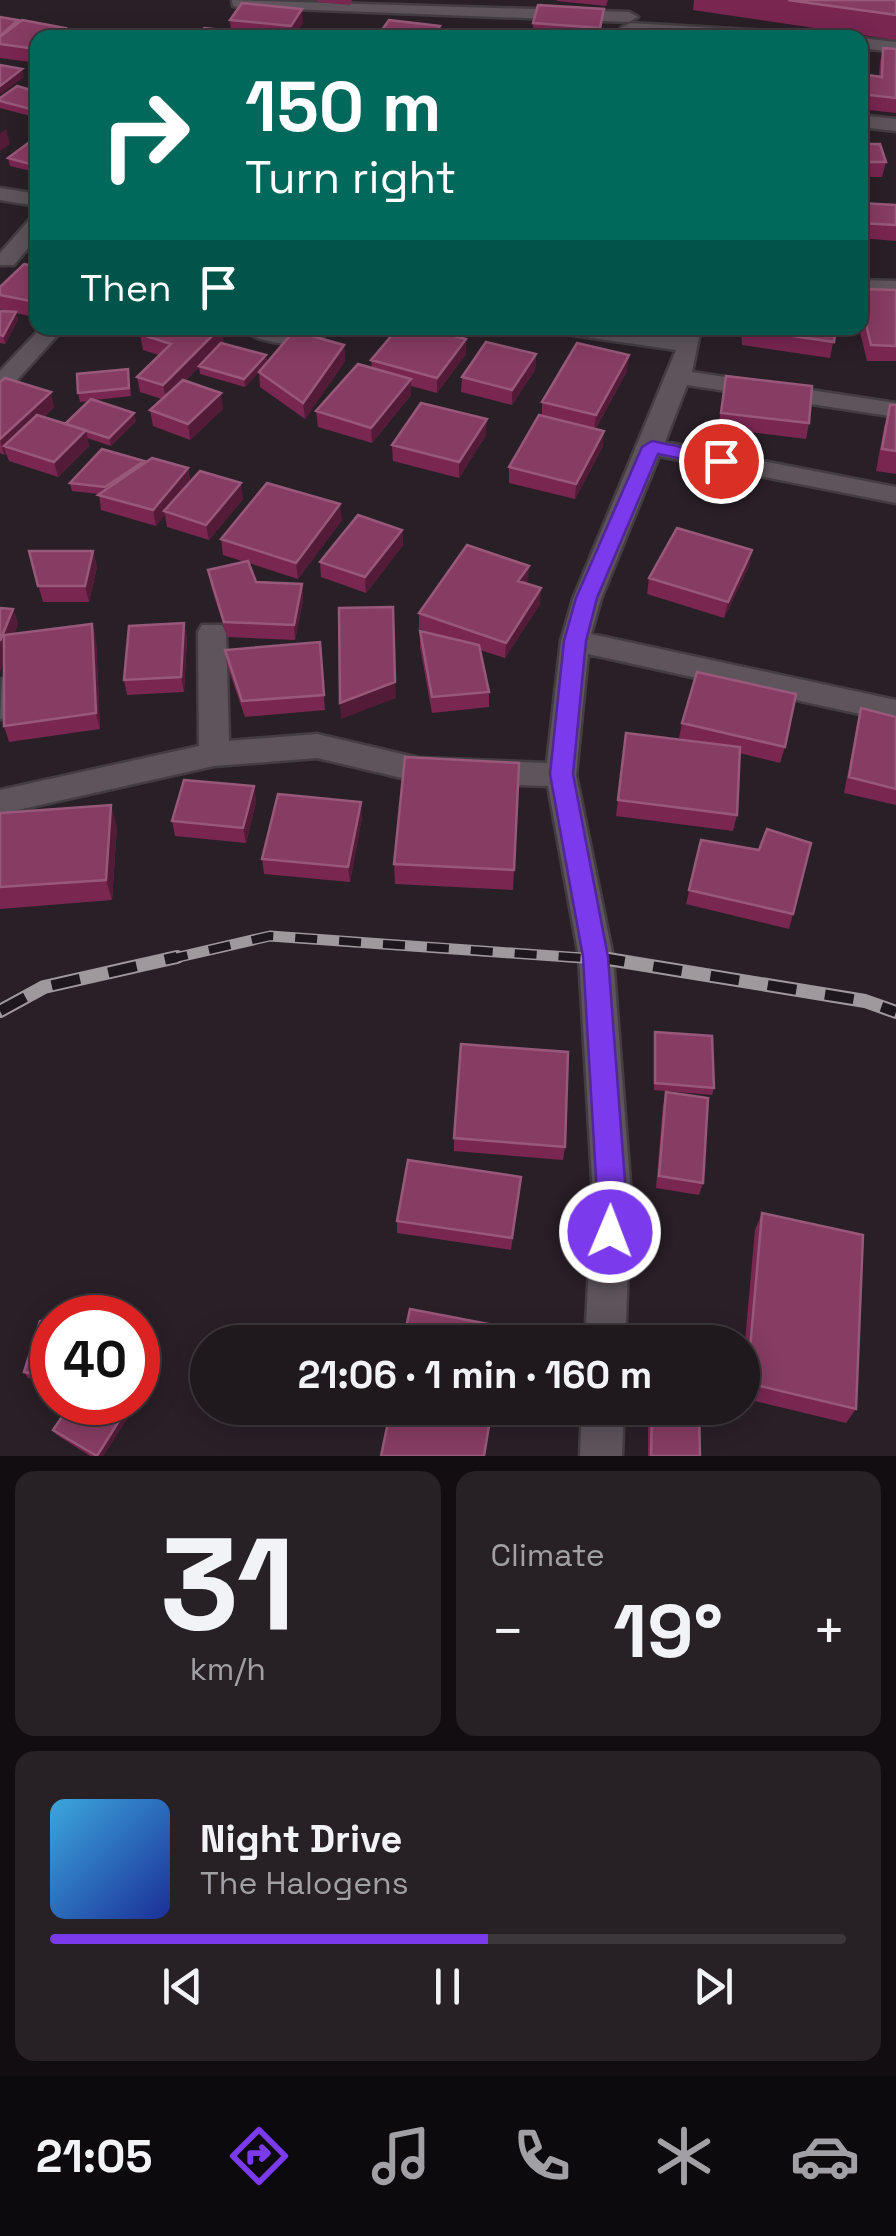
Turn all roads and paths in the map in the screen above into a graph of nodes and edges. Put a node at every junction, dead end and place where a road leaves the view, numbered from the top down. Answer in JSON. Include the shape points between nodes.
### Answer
{"nodes":[{"id":1,"x":239,"y":2,"type":"edge"},
{"id":2,"x":630,"y":21,"type":"edge"},
{"id":3,"x":722,"y":30,"type":"edge"},
{"id":4,"x":868,"y":44,"type":"edge"},
{"id":5,"x":896,"y":47,"type":"edge"},
{"id":6,"x":868,"y":122,"type":"edge"},
{"id":7,"x":896,"y":125,"type":"edge"},
{"id":8,"x":0,"y":194,"type":"edge"},
{"id":9,"x":30,"y":199,"type":"edge"},
{"id":10,"x":30,"y":231,"type":"edge"},
{"id":11,"x":3,"y":260,"type":"edge"},
{"id":12,"x":30,"y":265,"type":"edge"},
{"id":13,"x":868,"y":288,"type":"edge"},
{"id":14,"x":896,"y":288,"type":"edge"},
{"id":15,"x":46,"y":335,"type":"edge"},
{"id":16,"x":276,"y":335,"type":"edge"},
{"id":17,"x":310,"y":335,"type":"edge"},
{"id":18,"x":690,"y":336,"type":"edge"},
{"id":19,"x":679,"y":377,"type":"junction"},
{"id":20,"x":0,"y":385,"type":"edge"},
{"id":21,"x":896,"y":410,"type":"edge"},
{"id":22,"x":652,"y":447,"type":"junction"},
{"id":23,"x":896,"y":495,"type":"edge"},
{"id":24,"x":212,"y":632,"type":"dead end"},
{"id":25,"x":575,"y":641,"type":"junction"},
{"id":26,"x":896,"y":711,"type":"edge"},
{"id":27,"x":214,"y":754,"type":"junction"},
{"id":28,"x":561,"y":774,"type":"junction"},
{"id":29,"x":0,"y":802,"type":"edge"},
{"id":30,"x":607,"y":1325,"type":"edge"},
{"id":31,"x":602,"y":1425,"type":"edge"},
{"id":32,"x":601,"y":1456,"type":"edge"}],
"edges":[{"from":1,"to":2,"type":"street"},
{"from":2,"to":3,"type":"street"},
{"from":4,"to":5,"type":"street"},
{"from":6,"to":7,"type":"street"},
{"from":8,"to":9,"type":"street"},
{"from":10,"to":11,"type":"street"},
{"from":11,"to":12,"type":"street"},
{"from":13,"to":14,"type":"street"},
{"from":15,"to":20,"type":"street"},
{"from":16,"to":17,"type":"street"},
{"from":18,"to":19,"type":"street"},
{"from":19,"to":21,"type":"street"},
{"from":19,"to":22,"type":"street"},
{"from":22,"to":23,"type":"street"},
{"from":22,"to":25,"type":"street","via":[[586,598]]},
{"from":24,"to":27,"type":"street"},
{"from":25,"to":26,"type":"street"},
{"from":25,"to":28,"type":"street"},
{"from":27,"to":28,"type":"street","via":[[316,746],[419,770]]},
{"from":27,"to":29,"type":"street"},
{"from":28,"to":30,"type":"street","via":[[596,957],[612,1195]]},
{"from":31,"to":32,"type":"street"}]}
